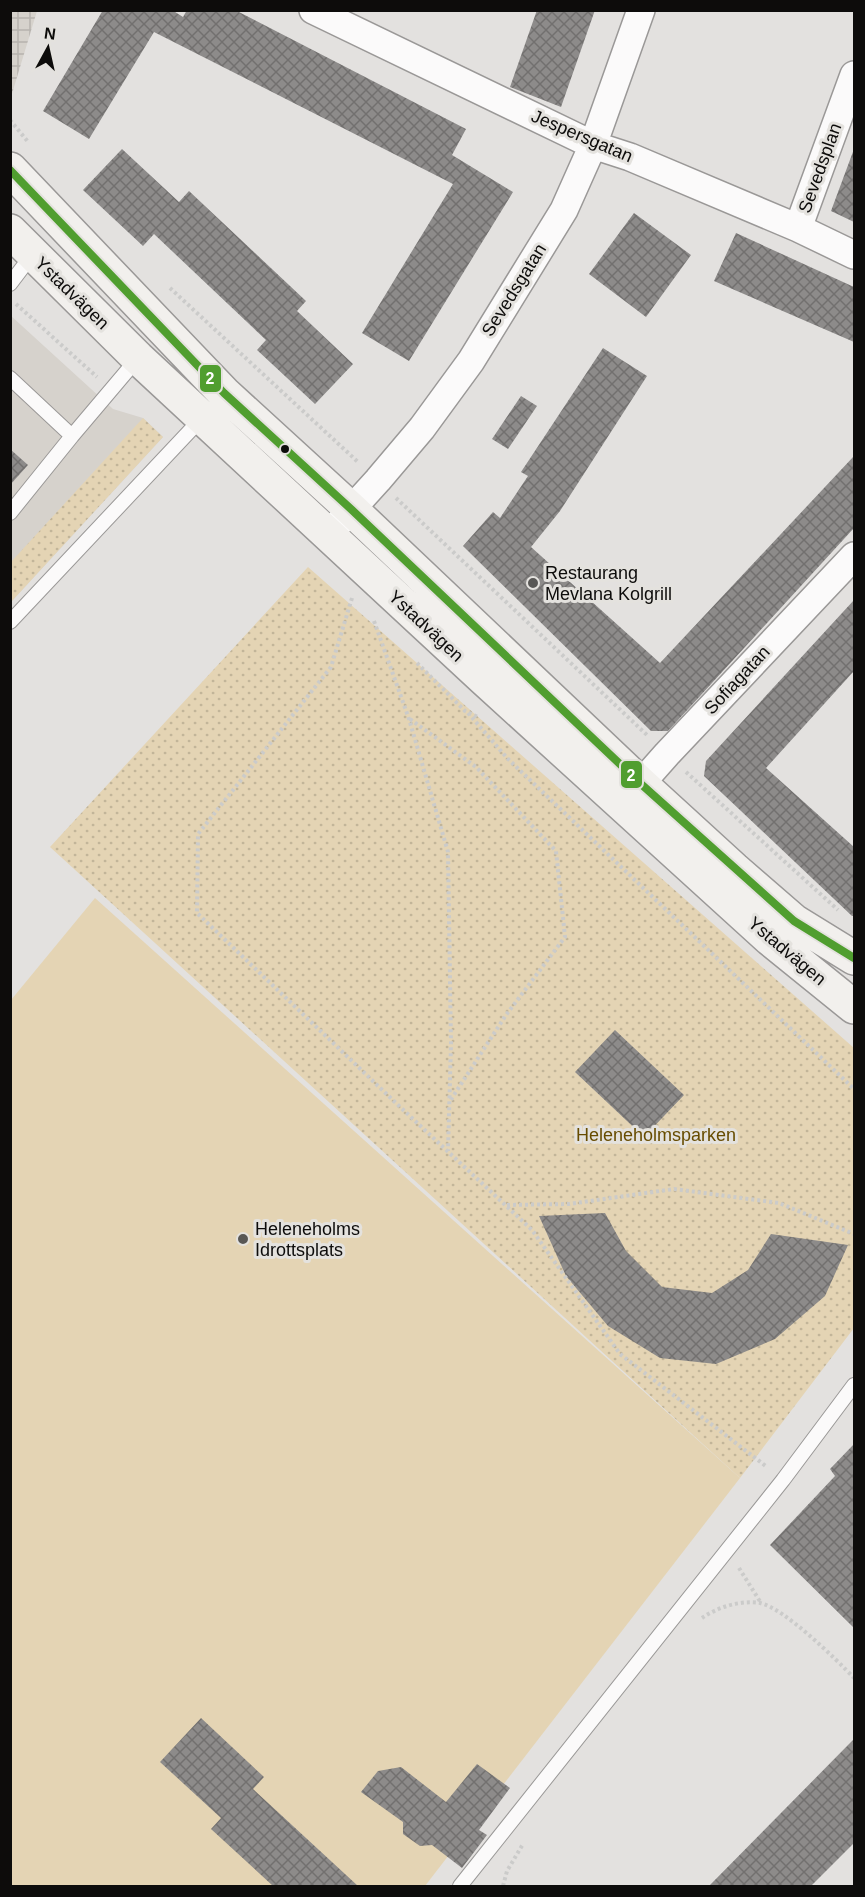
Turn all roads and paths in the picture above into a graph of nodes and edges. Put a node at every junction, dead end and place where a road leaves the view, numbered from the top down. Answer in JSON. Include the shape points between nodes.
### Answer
{"nodes":[{"id":1,"x":313,"y":10,"type":"edge"},
{"id":2,"x":641,"y":10,"type":"edge"},
{"id":3,"x":855,"y":75,"type":"edge"},
{"id":4,"x":10,"y":120,"type":"edge"},
{"id":5,"x":594,"y":145,"type":"junction"},
{"id":6,"x":20,"y":157,"type":"edge"},
{"id":7,"x":798,"y":228,"type":"junction"},
{"id":8,"x":10,"y":231,"type":"edge"},
{"id":9,"x":32,"y":255,"type":"junction"},
{"id":10,"x":855,"y":255,"type":"edge"},
{"id":11,"x":10,"y":284,"type":"edge"},
{"id":12,"x":166,"y":284,"type":"dead end"},
{"id":13,"x":138,"y":358,"type":"junction"},
{"id":14,"x":10,"y":378,"type":"edge"},
{"id":15,"x":213,"y":406,"type":"junction"},
{"id":16,"x":310,"y":418,"type":"junction"},
{"id":17,"x":306,"y":424,"type":"dead end"},
{"id":18,"x":72,"y":436,"type":"junction"},
{"id":19,"x":378,"y":480,"type":"junction"},
{"id":20,"x":352,"y":510,"type":"junction"},
{"id":21,"x":10,"y":513,"type":"edge"},
{"id":22,"x":328,"y":534,"type":"junction"},
{"id":23,"x":855,"y":556,"type":"edge"},
{"id":24,"x":353,"y":592,"type":"dead end"},
{"id":25,"x":373,"y":618,"type":"dead end"},
{"id":26,"x":10,"y":622,"type":"edge"},
{"id":27,"x":465,"y":711,"type":"dead end"},
{"id":28,"x":409,"y":719,"type":"junction"},
{"id":29,"x":667,"y":754,"type":"junction"},
{"id":30,"x":631,"y":795,"type":"junction"},
{"id":31,"x":844,"y":915,"type":"dead end"},
{"id":32,"x":855,"y":958,"type":"edge"},
{"id":33,"x":855,"y":1007,"type":"edge"},
{"id":34,"x":855,"y":1089,"type":"edge"},
{"id":35,"x":450,"y":1102,"type":"junction"},
{"id":36,"x":448,"y":1152,"type":"junction"},
{"id":37,"x":506,"y":1205,"type":"junction"},
{"id":38,"x":855,"y":1234,"type":"edge"},
{"id":39,"x":855,"y":1385,"type":"edge"},
{"id":40,"x":783,"y":1480,"type":"junction"},
{"id":41,"x":728,"y":1550,"type":"junction"},
{"id":42,"x":761,"y":1603,"type":"junction"},
{"id":43,"x":698,"y":1621,"type":"dead end"},
{"id":44,"x":855,"y":1678,"type":"edge"},
{"id":45,"x":525,"y":1841,"type":"dead end"},
{"id":46,"x":460,"y":1887,"type":"edge"},
{"id":47,"x":503,"y":1887,"type":"edge"}],
"edges":[{"from":1,"to":5,"type":"street","name":"Jespersgatan"},
{"from":2,"to":5,"type":"street","name":"Sevedsgatan"},
{"from":3,"to":7,"type":"street","name":"Sevedsplan"},
{"from":4,"to":6,"type":"path"},
{"from":5,"to":7,"type":"street","name":"Jespersgatan"},
{"from":5,"to":19,"type":"street","name":"Sevedsgatan","via":[[564,210],[471,361]]},
{"from":6,"to":15,"type":"main road","name":"Ystadvägen"},
{"from":7,"to":10,"type":"street","name":"Jespersgatan"},
{"from":8,"to":9,"type":"main road","name":"Ystadvägen"},
{"from":9,"to":11,"type":"lane"},
{"from":9,"to":13,"type":"main road","name":"Ystadvägen"},
{"from":12,"to":16,"type":"path"},
{"from":13,"to":15,"type":"main road","name":"Ystadvägen"},
{"from":13,"to":18,"type":"lane"},
{"from":14,"to":18,"type":"lane"},
{"from":15,"to":20,"type":"main road","name":"Ystadvägen","via":[[284,450]]},
{"from":15,"to":22,"type":"main road","name":"Ystadvägen"},
{"from":15,"to":26,"type":"lane"},
{"from":16,"to":17,"type":"path"},
{"from":16,"to":19,"type":"path"},
{"from":18,"to":21,"type":"lane"},
{"from":19,"to":20,"type":"street","name":"Sevedsgatan"},
{"from":19,"to":29,"type":"path"},
{"from":20,"to":22,"type":"street","name":"Sevedsgatan"},
{"from":20,"to":30,"type":"main road","name":"Ystadvägen"},
{"from":22,"to":30,"type":"main road","name":"Ystadvägen"},
{"from":23,"to":29,"type":"street","name":"Sofiagatan"},
{"from":24,"to":36,"type":"path","via":[[331,667],[198,834],[197,913]]},
{"from":25,"to":28,"type":"path"},
{"from":27,"to":34,"type":"path","via":[[508,759]]},
{"from":28,"to":35,"type":"path","via":[[447,852]]},
{"from":28,"to":35,"type":"path","via":[[476,767],[556,851],[565,937],[506,1015]]},
{"from":29,"to":30,"type":"street","name":"Sofiagatan"},
{"from":29,"to":31,"type":"path"},
{"from":30,"to":32,"type":"main road","name":"Ystadvägen","via":[[734,869],[794,921]]},
{"from":30,"to":33,"type":"main road","name":"Ystadvägen","via":[[770,939]]},
{"from":35,"to":36,"type":"path"},
{"from":36,"to":37,"type":"path"},
{"from":37,"to":38,"type":"path","via":[[570,1204],[674,1189],[779,1203]]},
{"from":37,"to":40,"type":"path","via":[[532,1230],[620,1354]]},
{"from":39,"to":40,"type":"lane"},
{"from":40,"to":41,"type":"lane"},
{"from":41,"to":42,"type":"path"},
{"from":41,"to":46,"type":"lane"},
{"from":42,"to":43,"type":"path","via":[[714,1609]]},
{"from":42,"to":44,"type":"path","via":[[786,1617]]},
{"from":45,"to":47,"type":"path","via":[[507,1871]]}]}
